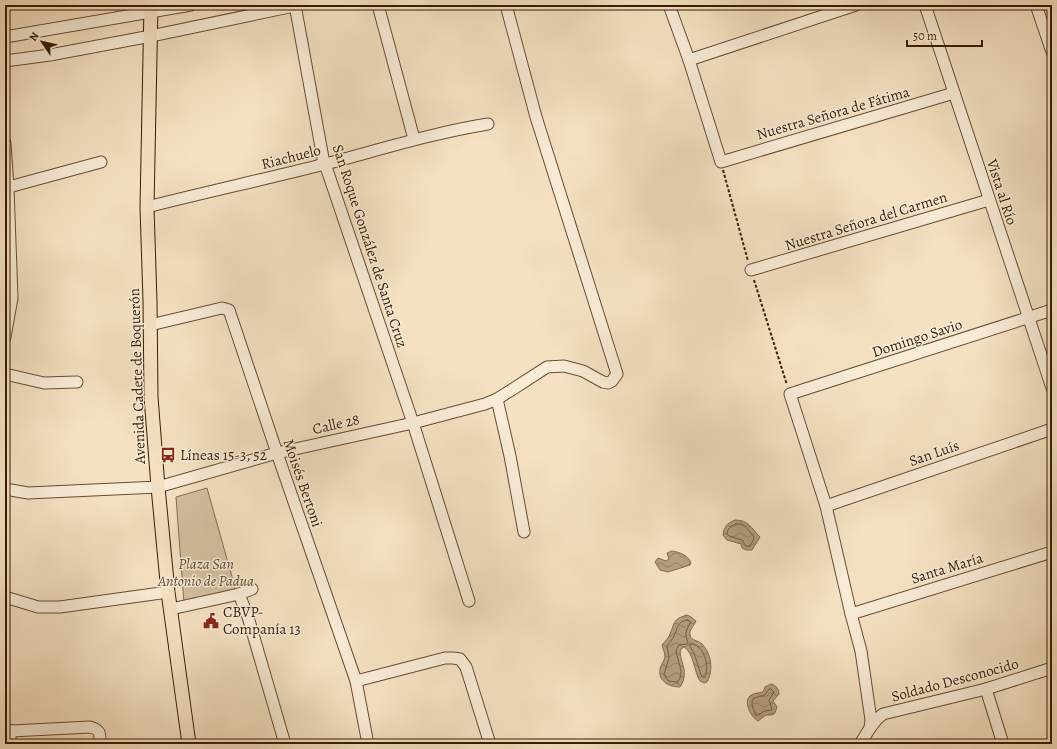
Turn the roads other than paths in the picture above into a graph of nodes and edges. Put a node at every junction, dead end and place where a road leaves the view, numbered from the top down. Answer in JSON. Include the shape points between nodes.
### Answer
{"nodes":[{"id":1,"x":191,"y":5,"type":"edge"},
{"id":2,"x":296,"y":5,"type":"edge"},
{"id":3,"x":378,"y":5,"type":"edge"},
{"id":4,"x":506,"y":5,"type":"edge"},
{"id":5,"x":670,"y":5,"type":"edge"},
{"id":6,"x":856,"y":5,"type":"edge"},
{"id":7,"x":925,"y":5,"type":"edge"},
{"id":8,"x":1036,"y":5,"type":"edge"},
{"id":9,"x":151,"y":9,"type":"edge"},
{"id":10,"x":151,"y":36,"type":"junction"},
{"id":11,"x":5,"y":38,"type":"edge"},
{"id":12,"x":1052,"y":52,"type":"edge"},
{"id":13,"x":689,"y":60,"type":"junction"},
{"id":14,"x":5,"y":61,"type":"edge"},
{"id":15,"x":954,"y":93,"type":"junction"},
{"id":16,"x":488,"y":124,"type":"dead end"},
{"id":17,"x":414,"y":139,"type":"junction"},
{"id":18,"x":5,"y":143,"type":"edge"},
{"id":19,"x":101,"y":162,"type":"dead end"},
{"id":20,"x":325,"y":164,"type":"junction"},
{"id":21,"x":7,"y":188,"type":"edge"},
{"id":22,"x":989,"y":200,"type":"junction"},
{"id":23,"x":147,"y":207,"type":"junction"},
{"id":24,"x":751,"y":270,"type":"dead end"},
{"id":25,"x":1052,"y":310,"type":"edge"},
{"id":26,"x":1029,"y":318,"type":"junction"},
{"id":27,"x":150,"y":325,"type":"junction"},
{"id":28,"x":5,"y":337,"type":"edge"},
{"id":29,"x":5,"y":374,"type":"edge"},
{"id":30,"x":77,"y":382,"type":"dead end"},
{"id":31,"x":1052,"y":388,"type":"edge"},
{"id":32,"x":497,"y":399,"type":"junction"},
{"id":33,"x":413,"y":423,"type":"junction"},
{"id":34,"x":1052,"y":429,"type":"edge"},
{"id":35,"x":277,"y":453,"type":"junction"},
{"id":36,"x":158,"y":487,"type":"junction"},
{"id":37,"x":5,"y":489,"type":"edge"},
{"id":38,"x":826,"y":506,"type":"junction"},
{"id":39,"x":524,"y":532,"type":"dead end"},
{"id":40,"x":1052,"y":552,"type":"edge"},
{"id":41,"x":252,"y":589,"type":"dead end"},
{"id":42,"x":168,"y":592,"type":"junction"},
{"id":43,"x":239,"y":594,"type":"junction"},
{"id":44,"x":5,"y":598,"type":"edge"},
{"id":45,"x":468,"y":601,"type":"dead end"},
{"id":46,"x":171,"y":609,"type":"junction"},
{"id":47,"x":851,"y":614,"type":"junction"},
{"id":48,"x":1052,"y":668,"type":"edge"},
{"id":49,"x":356,"y":681,"type":"junction"},
{"id":50,"x":986,"y":689,"type":"junction"},
{"id":51,"x":870,"y":724,"type":"junction"},
{"id":52,"x":8,"y":730,"type":"edge"},
{"id":53,"x":9,"y":744,"type":"edge"},
{"id":54,"x":100,"y":744,"type":"edge"},
{"id":55,"x":189,"y":744,"type":"edge"},
{"id":56,"x":285,"y":744,"type":"edge"},
{"id":57,"x":368,"y":744,"type":"edge"},
{"id":58,"x":490,"y":744,"type":"edge"},
{"id":59,"x":860,"y":744,"type":"edge"},
{"id":60,"x":1003,"y":744,"type":"edge"}],
"edges":[{"from":1,"to":9,"type":"street"},
{"from":2,"to":10,"type":"street"},
{"from":2,"to":20,"type":"street","name":"San Roque González de Santa Cruz"},
{"from":3,"to":17,"type":"street"},
{"from":4,"to":32,"type":"street","name":"Calle 28","via":[[536,117],[616,374],[608,383],[564,366],[547,367]]},
{"from":5,"to":13,"type":"street"},
{"from":6,"to":13,"type":"street"},
{"from":7,"to":15,"type":"street","name":"Vista al Río"},
{"from":8,"to":12,"type":"street"},
{"from":9,"to":10,"type":"main road","name":"Avenida Cadete de Boquerón"},
{"from":9,"to":11,"type":"street"},
{"from":10,"to":14,"type":"street"},
{"from":10,"to":23,"type":"main road","name":"Avenida Cadete de Boquerón"},
{"from":13,"to":15,"type":"street","name":"Nuestra Señora de Fátima","via":[[721,162]]},
{"from":15,"to":22,"type":"street","name":"Vista al Río"},
{"from":16,"to":17,"type":"street","name":"Riachuelo"},
{"from":17,"to":20,"type":"street","name":"Riachuelo"},
{"from":18,"to":21,"type":"street"},
{"from":19,"to":21,"type":"street"},
{"from":20,"to":23,"type":"street","name":"Riachuelo"},
{"from":20,"to":33,"type":"street","name":"San Roque González de Santa Cruz"},
{"from":21,"to":28,"type":"street","via":[[12,298]]},
{"from":22,"to":24,"type":"street","name":"Nuestra Señora del Carmen"},
{"from":22,"to":26,"type":"street","name":"Vista al Río"},
{"from":23,"to":27,"type":"main road","name":"Avenida Cadete de Boquerón"},
{"from":25,"to":26,"type":"street","name":"Domingo Savio"},
{"from":26,"to":31,"type":"street","name":"Vista al Río"},
{"from":26,"to":38,"type":"street","name":"Domingo Savio","via":[[790,394]]},
{"from":27,"to":35,"type":"street","name":"Moisés Bertoni","via":[[222,308],[229,310]]},
{"from":27,"to":36,"type":"main road","name":"Avenida Cadete de Boquerón","via":[[151,397]]},
{"from":29,"to":30,"type":"street","via":[[44,382]]},
{"from":32,"to":33,"type":"street","name":"Calle 28"},
{"from":32,"to":39,"type":"street"},
{"from":33,"to":35,"type":"street","name":"Calle 28"},
{"from":33,"to":45,"type":"street","name":"San Roque González de Santa Cruz"},
{"from":34,"to":38,"type":"street","name":"San Luís"},
{"from":35,"to":36,"type":"street","name":"Calle 28"},
{"from":35,"to":49,"type":"street","name":"Moisés Bertoni"},
{"from":36,"to":37,"type":"street","name":"Calle 28","via":[[28,493]]},
{"from":36,"to":42,"type":"main road","name":"Avenida Cadete de Boquerón"},
{"from":38,"to":47,"type":"street"},
{"from":40,"to":47,"type":"street","name":"Santa María"},
{"from":41,"to":43,"type":"street"},
{"from":42,"to":44,"type":"street","via":[[60,607],[38,607]]},
{"from":42,"to":46,"type":"main road","name":"Avenida Cadete de Boquerón"},
{"from":43,"to":46,"type":"street"},
{"from":43,"to":56,"type":"street"},
{"from":46,"to":55,"type":"main road","name":"Avenida Cadete de Boquerón"},
{"from":47,"to":51,"type":"street","via":[[861,651]]},
{"from":48,"to":50,"type":"street","name":"Soldado Desconocido"},
{"from":49,"to":57,"type":"street","name":"Moisés Bertoni"},
{"from":49,"to":58,"type":"street","via":[[445,658],[460,659],[466,668]]},
{"from":50,"to":51,"type":"street","name":"Soldado Desconocido","via":[[882,714]]},
{"from":50,"to":60,"type":"street"},
{"from":51,"to":59,"type":"street","name":"Soldado Desconocido"},
{"from":52,"to":53,"type":"street"},
{"from":52,"to":54,"type":"street","via":[[90,727],[99,731]]}]}
